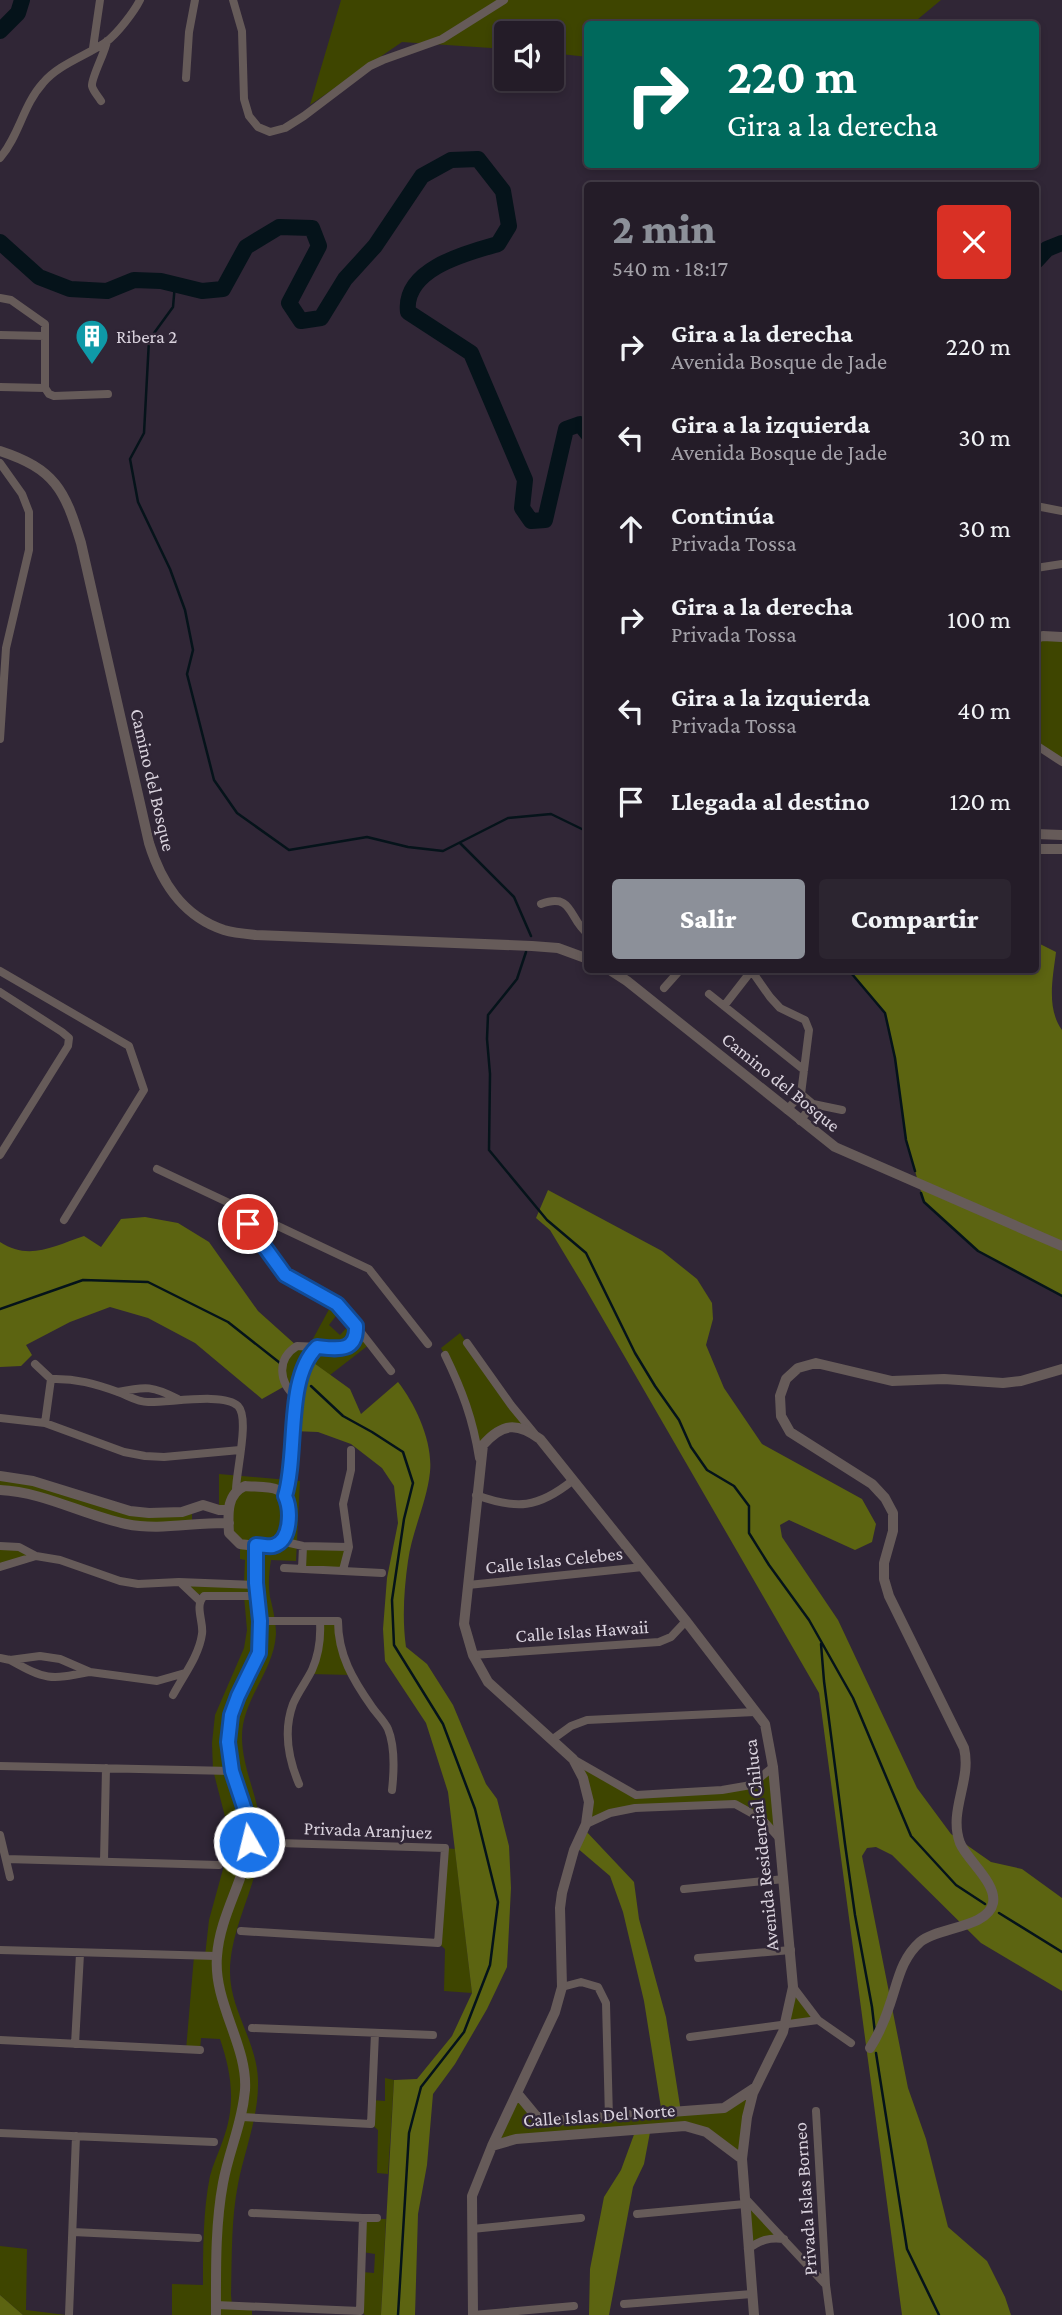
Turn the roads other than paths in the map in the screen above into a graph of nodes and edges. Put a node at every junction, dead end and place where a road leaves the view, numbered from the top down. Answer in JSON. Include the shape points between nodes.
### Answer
{"nodes":[{"id":1,"x":100,"y":0,"type":"edge"},
{"id":2,"x":140,"y":0,"type":"edge"},
{"id":3,"x":195,"y":0,"type":"edge"},
{"id":4,"x":233,"y":0,"type":"edge"},
{"id":5,"x":504,"y":0,"type":"edge"},
{"id":6,"x":107,"y":41,"type":"junction"},
{"id":7,"x":93,"y":48,"type":"junction"},
{"id":8,"x":186,"y":78,"type":"dead end"},
{"id":9,"x":101,"y":101,"type":"dead end"},
{"id":10,"x":0,"y":158,"type":"edge"},
{"id":11,"x":0,"y":298,"type":"edge"},
{"id":12,"x":0,"y":335,"type":"edge"},
{"id":13,"x":45,"y":335,"type":"junction"},
{"id":14,"x":0,"y":387,"type":"edge"},
{"id":15,"x":45,"y":388,"type":"junction"},
{"id":16,"x":108,"y":394,"type":"dead end"},
{"id":17,"x":0,"y":451,"type":"edge"},
{"id":18,"x":0,"y":463,"type":"edge"},
{"id":19,"x":1039,"y":507,"type":"edge"},
{"id":20,"x":1062,"y":512,"type":"edge"},
{"id":21,"x":1062,"y":564,"type":"edge"},
{"id":22,"x":1039,"y":568,"type":"edge"},
{"id":23,"x":1039,"y":637,"type":"edge"},
{"id":24,"x":1062,"y":637,"type":"edge"},
{"id":25,"x":4,"y":642,"type":"edge"},
{"id":26,"x":0,"y":739,"type":"edge"},
{"id":27,"x":1039,"y":747,"type":"edge"},
{"id":28,"x":1062,"y":762,"type":"edge"},
{"id":29,"x":1039,"y":834,"type":"edge"},
{"id":30,"x":1062,"y":835,"type":"edge"},
{"id":31,"x":1039,"y":849,"type":"edge"},
{"id":32,"x":1062,"y":849,"type":"edge"},
{"id":33,"x":541,"y":904,"type":"dead end"},
{"id":34,"x":584,"y":931,"type":"edge"},
{"id":35,"x":584,"y":958,"type":"edge"},
{"id":36,"x":0,"y":971,"type":"edge"},
{"id":37,"x":614,"y":973,"type":"edge"},
{"id":38,"x":677,"y":973,"type":"edge"},
{"id":39,"x":750,"y":973,"type":"edge"},
{"id":40,"x":754,"y":973,"type":"edge"},
{"id":41,"x":664,"y":988,"type":"dead end"},
{"id":42,"x":0,"y":992,"type":"edge"},
{"id":43,"x":709,"y":994,"type":"dead end"},
{"id":44,"x":724,"y":1006,"type":"junction"},
{"id":45,"x":804,"y":1070,"type":"junction"},
{"id":46,"x":801,"y":1094,"type":"junction"},
{"id":47,"x":813,"y":1104,"type":"junction"},
{"id":48,"x":787,"y":1110,"type":"junction"},
{"id":49,"x":842,"y":1110,"type":"dead end"},
{"id":50,"x":800,"y":1121,"type":"junction"},
{"id":51,"x":0,"y":1155,"type":"edge"},
{"id":52,"x":157,"y":1169,"type":"dead end"},
{"id":53,"x":235,"y":1207,"type":"junction"},
{"id":54,"x":64,"y":1220,"type":"dead end"},
{"id":55,"x":1062,"y":1246,"type":"edge"},
{"id":56,"x":356,"y":1326,"type":"junction"},
{"id":57,"x":467,"y":1343,"type":"dead end"},
{"id":58,"x":428,"y":1345,"type":"dead end"},
{"id":59,"x":317,"y":1347,"type":"junction"},
{"id":60,"x":445,"y":1355,"type":"dead end"},
{"id":61,"x":35,"y":1364,"type":"dead end"},
{"id":62,"x":1062,"y":1369,"type":"edge"},
{"id":63,"x":391,"y":1371,"type":"dead end"},
{"id":64,"x":51,"y":1379,"type":"junction"},
{"id":65,"x":118,"y":1392,"type":"junction"},
{"id":66,"x":296,"y":1397,"type":"junction"},
{"id":67,"x":178,"y":1399,"type":"junction"},
{"id":68,"x":0,"y":1418,"type":"edge"},
{"id":69,"x":45,"y":1423,"type":"junction"},
{"id":70,"x":540,"y":1439,"type":"junction"},
{"id":71,"x":240,"y":1450,"type":"junction"},
{"id":72,"x":351,"y":1450,"type":"dead end"},
{"id":73,"x":480,"y":1462,"type":"junction"},
{"id":74,"x":0,"y":1476,"type":"edge"},
{"id":75,"x":572,"y":1481,"type":"junction"},
{"id":76,"x":0,"y":1490,"type":"edge"},
{"id":77,"x":236,"y":1490,"type":"junction"},
{"id":78,"x":476,"y":1495,"type":"junction"},
{"id":79,"x":285,"y":1496,"type":"junction"},
{"id":80,"x":224,"y":1510,"type":"junction"},
{"id":81,"x":181,"y":1512,"type":"junction"},
{"id":82,"x":226,"y":1523,"type":"junction"},
{"id":83,"x":184,"y":1525,"type":"junction"},
{"id":84,"x":281,"y":1541,"type":"junction"},
{"id":85,"x":256,"y":1545,"type":"junction"},
{"id":86,"x":0,"y":1546,"type":"edge"},
{"id":87,"x":303,"y":1546,"type":"junction"},
{"id":88,"x":349,"y":1547,"type":"junction"},
{"id":89,"x":36,"y":1556,"type":"junction"},
{"id":90,"x":0,"y":1567,"type":"edge"},
{"id":91,"x":643,"y":1567,"type":"junction"},
{"id":92,"x":284,"y":1568,"type":"dead end"},
{"id":93,"x":302,"y":1569,"type":"junction"},
{"id":94,"x":343,"y":1570,"type":"junction"},
{"id":95,"x":382,"y":1573,"type":"dead end"},
{"id":96,"x":179,"y":1582,"type":"junction"},
{"id":97,"x":468,"y":1585,"type":"junction"},
{"id":98,"x":256,"y":1590,"type":"junction"},
{"id":99,"x":200,"y":1601,"type":"junction"},
{"id":100,"x":260,"y":1621,"type":"junction"},
{"id":101,"x":320,"y":1622,"type":"junction"},
{"id":102,"x":686,"y":1622,"type":"junction"},
{"id":103,"x":321,"y":1640,"type":"junction"},
{"id":104,"x":338,"y":1640,"type":"junction"},
{"id":105,"x":473,"y":1655,"type":"junction"},
{"id":106,"x":0,"y":1658,"type":"edge"},
{"id":107,"x":10,"y":1660,"type":"junction"},
{"id":108,"x":90,"y":1672,"type":"junction"},
{"id":109,"x":185,"y":1673,"type":"junction"},
{"id":110,"x":173,"y":1695,"type":"dead end"},
{"id":111,"x":755,"y":1712,"type":"junction"},
{"id":112,"x":554,"y":1739,"type":"junction"},
{"id":113,"x":573,"y":1759,"type":"junction"},
{"id":114,"x":0,"y":1766,"type":"edge"},
{"id":115,"x":774,"y":1767,"type":"junction"},
{"id":116,"x":106,"y":1768,"type":"junction"},
{"id":117,"x":232,"y":1771,"type":"junction"},
{"id":118,"x":299,"y":1784,"type":"dead end"},
{"id":119,"x":392,"y":1790,"type":"dead end"},
{"id":120,"x":586,"y":1824,"type":"junction"},
{"id":121,"x":0,"y":1835,"type":"edge"},
{"id":122,"x":779,"y":1838,"type":"junction"},
{"id":123,"x":249,"y":1842,"type":"junction"},
{"id":124,"x":6,"y":1858,"type":"junction"},
{"id":125,"x":104,"y":1861,"type":"junction"},
{"id":126,"x":219,"y":1865,"type":"dead end"},
{"id":127,"x":10,"y":1877,"type":"dead end"},
{"id":128,"x":784,"y":1879,"type":"junction"},
{"id":129,"x":684,"y":1889,"type":"dead end"},
{"id":130,"x":241,"y":1931,"type":"dead end"},
{"id":131,"x":0,"y":1950,"type":"edge"},
{"id":132,"x":791,"y":1950,"type":"junction"},
{"id":133,"x":80,"y":1954,"type":"junction"},
{"id":134,"x":216,"y":1956,"type":"junction"},
{"id":135,"x":698,"y":1958,"type":"dead end"},
{"id":136,"x":562,"y":1987,"type":"junction"},
{"id":137,"x":793,"y":1987,"type":"junction"},
{"id":138,"x":818,"y":2020,"type":"junction"},
{"id":139,"x":785,"y":2026,"type":"junction"},
{"id":140,"x":251,"y":2028,"type":"dead end"},
{"id":141,"x":375,"y":2033,"type":"junction"},
{"id":142,"x":433,"y":2035,"type":"dead end"},
{"id":143,"x":690,"y":2037,"type":"dead end"},
{"id":144,"x":0,"y":2040,"type":"edge"},
{"id":145,"x":851,"y":2043,"type":"dead end"},
{"id":146,"x":75,"y":2044,"type":"junction"},
{"id":147,"x":870,"y":2048,"type":"dead end"},
{"id":148,"x":200,"y":2050,"type":"dead end"},
{"id":149,"x":756,"y":2086,"type":"junction"},
{"id":150,"x":517,"y":2093,"type":"junction"},
{"id":151,"x":816,"y":2111,"type":"dead end"},
{"id":152,"x":242,"y":2117,"type":"junction"},
{"id":153,"x":610,"y":2118,"type":"junction"},
{"id":154,"x":0,"y":2133,"type":"edge"},
{"id":155,"x":76,"y":2136,"type":"junction"},
{"id":156,"x":214,"y":2142,"type":"dead end"},
{"id":157,"x":492,"y":2146,"type":"junction"},
{"id":158,"x":742,"y":2159,"type":"junction"},
{"id":159,"x":745,"y":2200,"type":"junction"},
{"id":160,"x":251,"y":2213,"type":"dead end"},
{"id":161,"x":637,"y":2214,"type":"dead end"},
{"id":162,"x":363,"y":2218,"type":"junction"},
{"id":163,"x":377,"y":2218,"type":"dead end"},
{"id":164,"x":581,"y":2218,"type":"dead end"},
{"id":165,"x":472,"y":2229,"type":"junction"},
{"id":166,"x":73,"y":2232,"type":"junction"},
{"id":167,"x":198,"y":2238,"type":"dead end"},
{"id":168,"x":784,"y":2239,"type":"junction"},
{"id":169,"x":748,"y":2249,"type":"junction"},
{"id":170,"x":826,"y":2285,"type":"junction"},
{"id":171,"x":752,"y":2294,"type":"junction"},
{"id":172,"x":624,"y":2304,"type":"dead end"},
{"id":173,"x":574,"y":2306,"type":"dead end"},
{"id":174,"x":216,"y":2310,"type":"edge"},
{"id":175,"x":69,"y":2315,"type":"edge"},
{"id":176,"x":472,"y":2315,"type":"edge"},
{"id":177,"x":754,"y":2315,"type":"edge"},
{"id":178,"x":830,"y":2315,"type":"edge"}],
"edges":[{"from":1,"to":7,"type":"street"},
{"from":2,"to":6,"type":"street"},
{"from":3,"to":8,"type":"street"},
{"from":4,"to":5,"type":"street","via":[[242,31],[244,99],[249,116],[270,132],[304,116],[370,66],[442,39]]},
{"from":6,"to":7,"type":"street"},
{"from":6,"to":9,"type":"street","via":[[92,80]]},
{"from":7,"to":10,"type":"street","via":[[43,83]]},
{"from":11,"to":13,"type":"street","via":[[11,300],[45,324]]},
{"from":12,"to":13,"type":"street"},
{"from":13,"to":15,"type":"street"},
{"from":14,"to":15,"type":"street"},
{"from":15,"to":16,"type":"street","via":[[54,396]]},
{"from":17,"to":35,"type":"street","name":"Camino del Bosque","via":[[47,473],[72,514],[156,867],[190,911],[225,930],[257,935],[532,946],[558,948]]},
{"from":18,"to":25,"type":"street","via":[[29,512],[29,550]]},
{"from":19,"to":20,"type":"street"},
{"from":21,"to":22,"type":"street"},
{"from":23,"to":24,"type":"street"},
{"from":25,"to":26,"type":"street"},
{"from":27,"to":28,"type":"street"},
{"from":29,"to":30,"type":"street"},
{"from":31,"to":32,"type":"street"},
{"from":33,"to":34,"type":"street","via":[[563,901]]},
{"from":36,"to":54,"type":"street","via":[[129,1046],[144,1090]]},
{"from":37,"to":48,"type":"street","name":"Camino del Bosque"},
{"from":38,"to":41,"type":"street"},
{"from":39,"to":44,"type":"street"},
{"from":40,"to":45,"type":"street","via":[[780,1008],[805,1020],[809,1030]]},
{"from":42,"to":51,"type":"street","via":[[69,1038]]},
{"from":43,"to":44,"type":"street"},
{"from":44,"to":45,"type":"street"},
{"from":45,"to":46,"type":"street"},
{"from":46,"to":47,"type":"street"},
{"from":46,"to":48,"type":"street"},
{"from":47,"to":49,"type":"street"},
{"from":47,"to":50,"type":"street"},
{"from":48,"to":50,"type":"street","name":"Camino del Bosque"},
{"from":50,"to":55,"type":"street","name":"Camino del Bosque","via":[[835,1147]]},
{"from":52,"to":53,"type":"street"},
{"from":53,"to":56,"type":"street","via":[[285,1275],[337,1304]]},
{"from":53,"to":58,"type":"street","via":[[369,1269]]},
{"from":56,"to":59,"type":"street","via":[[356,1336],[344,1348]]},
{"from":56,"to":63,"type":"street"},
{"from":57,"to":70,"type":"street","name":"Avenida Residencial Chiluca"},
{"from":59,"to":66,"type":"street","via":[[307,1358]]},
{"from":59,"to":66,"type":"street","via":[[297,1346],[285,1359],[282,1376]]},
{"from":60,"to":73,"type":"street","via":[[463,1391]]},
{"from":61,"to":64,"type":"street"},
{"from":62,"to":147,"type":"street","via":[[1003,1383],[892,1381],[816,1363],[798,1368],[786,1379],[780,1396],[781,1416],[790,1432],[872,1484],[893,1513],[884,1579],[964,1748],[968,1762],[957,1810],[960,1841],[992,1892],[993,1904],[986,1915],[934,1934],[910,1952],[881,2031]]},
{"from":64,"to":65,"type":"street","via":[[71,1378]]},
{"from":64,"to":69,"type":"street"},
{"from":65,"to":67,"type":"street","via":[[139,1402]]},
{"from":65,"to":67,"type":"street","via":[[159,1389]]},
{"from":66,"to":79,"type":"street"},
{"from":67,"to":71,"type":"street","via":[[228,1401],[239,1406],[243,1416]]},
{"from":68,"to":69,"type":"street"},
{"from":69,"to":71,"type":"street","via":[[124,1452],[145,1455]]},
{"from":70,"to":73,"type":"street","via":[[526,1429],[510,1426],[494,1432],[483,1445]]},
{"from":70,"to":75,"type":"street","name":"Avenida Residencial Chiluca"},
{"from":71,"to":77,"type":"street"},
{"from":72,"to":88,"type":"street","via":[[343,1504]]},
{"from":73,"to":78,"type":"street"},
{"from":74,"to":81,"type":"street","via":[[33,1481],[131,1511]]},
{"from":75,"to":78,"type":"street","via":[[553,1496],[528,1504],[502,1504]]},
{"from":75,"to":91,"type":"street","name":"Avenida Residencial Chiluca"},
{"from":76,"to":83,"type":"street","via":[[27,1493],[124,1524]]},
{"from":77,"to":79,"type":"street","via":[[245,1486],[277,1489]]},
{"from":77,"to":80,"type":"street"},
{"from":78,"to":97,"type":"street"},
{"from":79,"to":84,"type":"street","via":[[287,1531]]},
{"from":80,"to":81,"type":"street","via":[[203,1505]]},
{"from":80,"to":82,"type":"street"},
{"from":81,"to":83,"type":"street"},
{"from":82,"to":83,"type":"street"},
{"from":82,"to":85,"type":"street","via":[[233,1539]]},
{"from":84,"to":85,"type":"street","via":[[273,1546]]},
{"from":84,"to":87,"type":"street"},
{"from":85,"to":98,"type":"street"},
{"from":86,"to":89,"type":"street","via":[[19,1547]]},
{"from":87,"to":88,"type":"street"},
{"from":87,"to":93,"type":"street"},
{"from":88,"to":94,"type":"street"},
{"from":89,"to":90,"type":"street"},
{"from":89,"to":96,"type":"street","via":[[120,1581]]},
{"from":91,"to":97,"type":"street","name":"Calle Islas Celebes"},
{"from":91,"to":102,"type":"street","name":"Avenida Residencial Chiluca"},
{"from":92,"to":93,"type":"street"},
{"from":93,"to":94,"type":"street"},
{"from":94,"to":95,"type":"street"},
{"from":96,"to":98,"type":"street"},
{"from":96,"to":99,"type":"street"},
{"from":97,"to":105,"type":"street","via":[[464,1624]]},
{"from":98,"to":99,"type":"street","via":[[204,1596]]},
{"from":98,"to":100,"type":"street"},
{"from":99,"to":109,"type":"street","via":[[203,1633]]},
{"from":100,"to":101,"type":"street"},
{"from":100,"to":117,"type":"street","via":[[259,1653],[231,1715]]},
{"from":101,"to":103,"type":"street"},
{"from":101,"to":104,"type":"street","via":[[338,1621]]},
{"from":102,"to":105,"type":"street","name":"Calle Islas Hawaii","via":[[659,1642]]},
{"from":102,"to":111,"type":"street","name":"Avenida Residencial Chiluca"},
{"from":103,"to":104,"type":"street"},
{"from":103,"to":118,"type":"street","via":[[312,1670],[293,1704],[287,1732]]},
{"from":104,"to":119,"type":"street","via":[[355,1683],[388,1729]]},
{"from":105,"to":112,"type":"street","via":[[488,1682]]},
{"from":106,"to":107,"type":"street"},
{"from":107,"to":108,"type":"street","via":[[60,1659]]},
{"from":107,"to":108,"type":"street","via":[[38,1675],[59,1678]]},
{"from":108,"to":109,"type":"street","via":[[157,1681]]},
{"from":109,"to":110,"type":"street"},
{"from":111,"to":112,"type":"street","via":[[587,1720]]},
{"from":111,"to":115,"type":"street","name":"Avenida Residencial Chiluca","via":[[765,1724]]},
{"from":112,"to":113,"type":"street"},
{"from":113,"to":115,"type":"street","via":[[636,1794],[751,1785]]},
{"from":113,"to":120,"type":"street","via":[[588,1798]]},
{"from":114,"to":116,"type":"street"},
{"from":115,"to":122,"type":"street","name":"Avenida Residencial Chiluca"},
{"from":116,"to":117,"type":"street"},
{"from":116,"to":125,"type":"street"},
{"from":117,"to":123,"type":"street","via":[[247,1816]]},
{"from":120,"to":122,"type":"street","via":[[635,1808],[734,1804],[762,1819]]},
{"from":120,"to":136,"type":"street","via":[[559,1908]]},
{"from":121,"to":124,"type":"street"},
{"from":122,"to":128,"type":"street","name":"Avenida Residencial Chiluca"},
{"from":123,"to":130,"type":"street","name":"Privada Aranjuez","via":[[445,1848],[438,1943]]},
{"from":123,"to":134,"type":"street"},
{"from":124,"to":125,"type":"street"},
{"from":124,"to":127,"type":"street"},
{"from":125,"to":126,"type":"street"},
{"from":128,"to":129,"type":"street"},
{"from":128,"to":132,"type":"street","name":"Avenida Residencial Chiluca"},
{"from":131,"to":133,"type":"street"},
{"from":132,"to":135,"type":"street"},
{"from":132,"to":137,"type":"street","name":"Avenida Residencial Chiluca"},
{"from":133,"to":134,"type":"street"},
{"from":133,"to":146,"type":"street"},
{"from":134,"to":152,"type":"street","via":[[219,1993],[241,2060],[245,2085]]},
{"from":136,"to":150,"type":"street"},
{"from":136,"to":153,"type":"street","via":[[581,1982],[597,1987],[606,2003]]},
{"from":137,"to":138,"type":"street"},
{"from":137,"to":139,"type":"street","name":"Avenida Residencial Chiluca"},
{"from":138,"to":139,"type":"street"},
{"from":138,"to":145,"type":"street"},
{"from":139,"to":143,"type":"street"},
{"from":139,"to":149,"type":"street","name":"Avenida Residencial Chiluca"},
{"from":140,"to":141,"type":"street"},
{"from":141,"to":142,"type":"street"},
{"from":141,"to":152,"type":"street","via":[[371,2124]]},
{"from":144,"to":146,"type":"street"},
{"from":146,"to":148,"type":"street"},
{"from":149,"to":153,"type":"street","name":"Calle Islas Del Norte","via":[[724,2108]]},
{"from":149,"to":158,"type":"street","name":"Avenida Residencial Chiluca"},
{"from":150,"to":153,"type":"street","name":"Calle Islas Del Norte","via":[[536,2116],[552,2120]]},
{"from":150,"to":157,"type":"street"},
{"from":151,"to":170,"type":"street","name":"Privada Islas Borneo"},
{"from":152,"to":174,"type":"street","via":[[223,2180]]},
{"from":154,"to":155,"type":"street"},
{"from":155,"to":156,"type":"street"},
{"from":155,"to":166,"type":"street"},
{"from":157,"to":158,"type":"street","name":"Calle Islas Del Norte","via":[[516,2139],[685,2126],[706,2132]]},
{"from":157,"to":165,"type":"street","via":[[472,2196]]},
{"from":158,"to":159,"type":"street","name":"Avenida Residencial Chiluca"},
{"from":159,"to":161,"type":"street"},
{"from":159,"to":168,"type":"street","name":"Privada Islas Borneo"},
{"from":159,"to":169,"type":"street","name":"Avenida Residencial Chiluca"},
{"from":160,"to":162,"type":"street"},
{"from":162,"to":163,"type":"street"},
{"from":162,"to":174,"type":"street","via":[[360,2311]]},
{"from":164,"to":165,"type":"street"},
{"from":165,"to":176,"type":"street"},
{"from":166,"to":167,"type":"street"},
{"from":166,"to":175,"type":"street"},
{"from":168,"to":169,"type":"street","name":"Privada Islas Borneo","via":[[759,2241]]},
{"from":168,"to":170,"type":"street","name":"Privada Islas Borneo"},
{"from":169,"to":171,"type":"street","name":"Avenida Residencial Chiluca"},
{"from":170,"to":178,"type":"street","name":"Privada Islas Borneo"},
{"from":171,"to":172,"type":"street"},
{"from":171,"to":177,"type":"street","name":"Avenida Residencial Chiluca"},
{"from":173,"to":176,"type":"street"}]}
